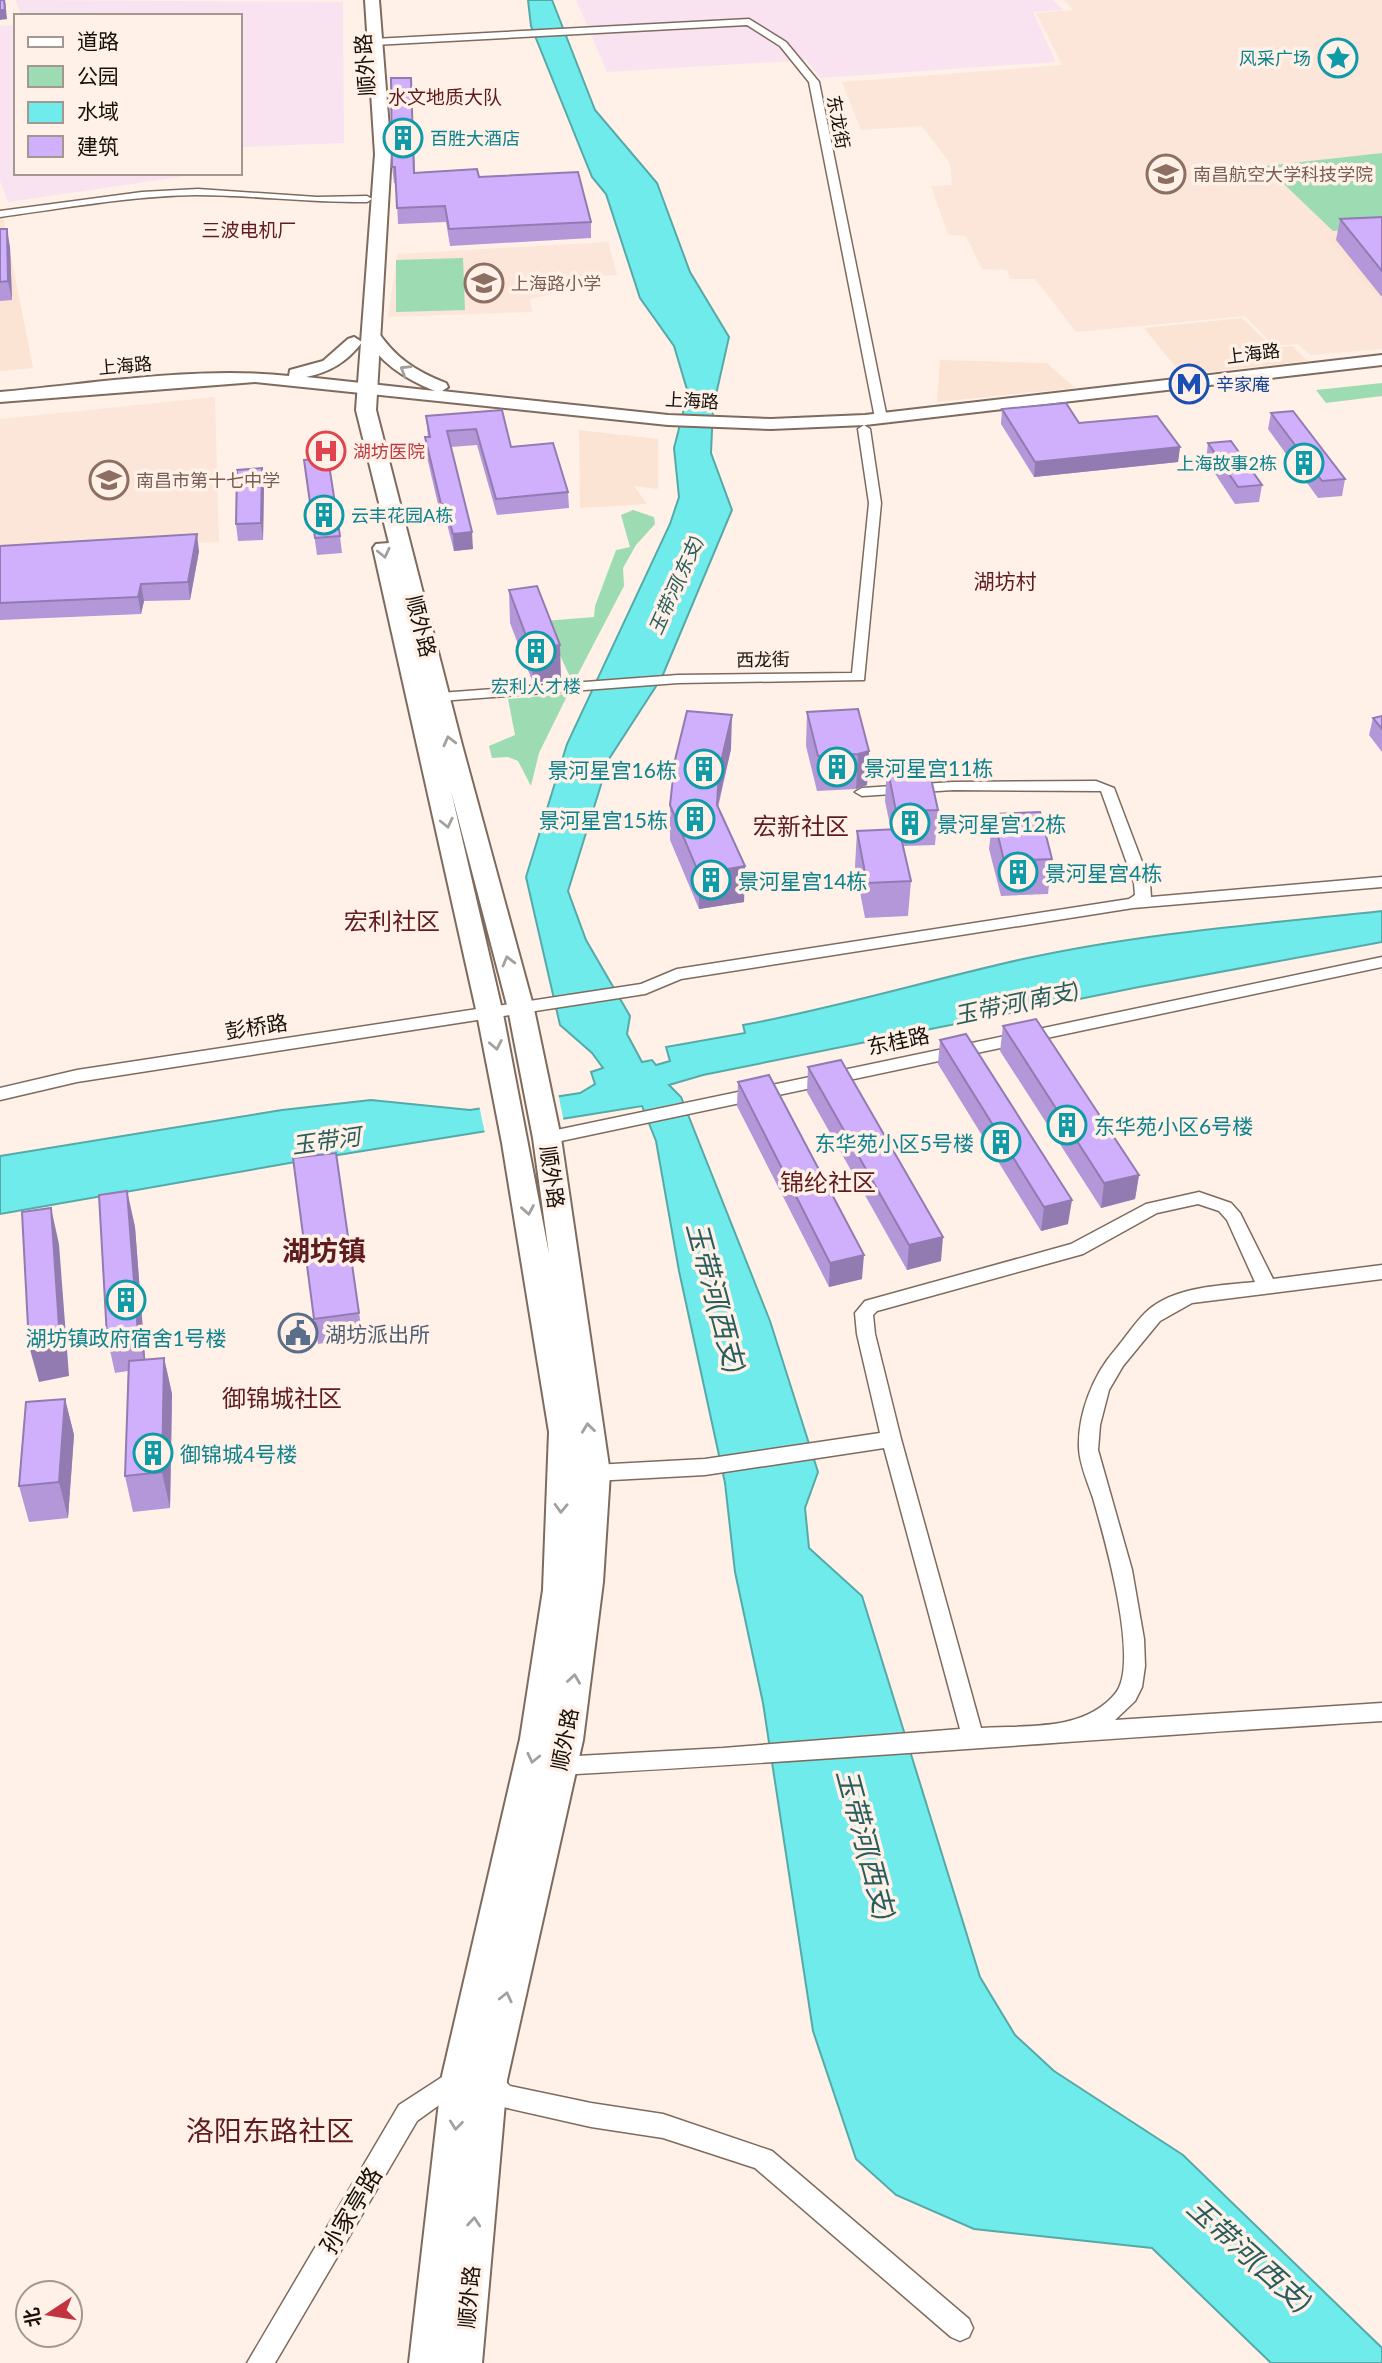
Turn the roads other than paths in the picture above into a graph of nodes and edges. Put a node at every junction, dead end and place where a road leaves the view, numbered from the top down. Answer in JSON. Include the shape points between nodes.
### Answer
{"nodes":[{"id":1,"x":359,"y":0,"type":"edge"},
{"id":2,"x":372,"y":0,"type":"edge"},
{"id":3,"x":374,"y":42,"type":"junction"},
{"id":4,"x":367,"y":199,"type":"junction"},
{"id":5,"x":0,"y":214,"type":"edge"},
{"id":6,"x":362,"y":337,"type":"junction"},
{"id":7,"x":1382,"y":360,"type":"edge"},
{"id":8,"x":1382,"y":369,"type":"edge"},
{"id":9,"x":255,"y":377,"type":"junction"},
{"id":10,"x":359,"y":391,"type":"junction"},
{"id":11,"x":0,"y":397,"type":"edge"},
{"id":12,"x":492,"y":401,"type":"junction"},
{"id":13,"x":0,"y":403,"type":"edge"},
{"id":14,"x":881,"y":418,"type":"junction"},
{"id":15,"x":671,"y":425,"type":"junction"},
{"id":16,"x":765,"y":429,"type":"junction"},
{"id":17,"x":864,"y":429,"type":"junction"},
{"id":18,"x":429,"y":698,"type":"junction"},
{"id":19,"x":862,"y":792,"type":"dead end"},
{"id":20,"x":1382,"y":882,"type":"edge"},
{"id":21,"x":1133,"y":903,"type":"junction"},
{"id":22,"x":1382,"y":962,"type":"edge"},
{"id":23,"x":521,"y":1009,"type":"junction"},
{"id":24,"x":490,"y":1014,"type":"junction"},
{"id":25,"x":0,"y":1094,"type":"edge"},
{"id":26,"x":532,"y":1140,"type":"junction"},
{"id":27,"x":1382,"y":1272,"type":"edge"},
{"id":28,"x":1267,"y":1287,"type":"junction"},
{"id":29,"x":891,"y":1439,"type":"junction"},
{"id":30,"x":594,"y":1473,"type":"junction"},
{"id":31,"x":1382,"y":1712,"type":"edge"},
{"id":32,"x":1076,"y":1731,"type":"junction"},
{"id":33,"x":963,"y":1738,"type":"junction"},
{"id":34,"x":559,"y":1766,"type":"junction"},
{"id":35,"x":474,"y":2078,"type":"junction"},
{"id":36,"x":960,"y":2328,"type":"dead end"},
{"id":37,"x":260,"y":2363,"type":"edge"},
{"id":38,"x":430,"y":2363,"type":"edge"},
{"id":39,"x":461,"y":2363,"type":"edge"}],
"edges":[{"from":1,"to":4,"type":"main road","name":"顺外路","via":[[371,152]]},
{"from":2,"to":3,"type":"main road","name":"顺外路"},
{"from":3,"to":6,"type":"main road","name":"顺外路","via":[[383,155]]},
{"from":3,"to":14,"type":"street","name":"东龙街","via":[[749,22],[783,44],[814,82]]},
{"from":4,"to":5,"type":"street","via":[[198,192]]},
{"from":4,"to":6,"type":"main road","name":"顺外路"},
{"from":6,"to":9,"type":"main road","via":[[342,358],[325,367]]},
{"from":6,"to":10,"type":"main road","name":"顺外路"},
{"from":12,"to":6,"type":"main road","one_way":true,"via":[[405,373]]},
{"from":7,"to":14,"type":"main road","name":"上海路"},
{"from":8,"to":17,"type":"main road","name":"上海路"},
{"from":9,"to":10,"type":"main road","name":"上海路"},
{"from":9,"to":11,"type":"main road","name":"上海路"},
{"from":10,"to":12,"type":"main road","name":"上海路"},
{"from":10,"to":13,"type":"main road","name":"上海路","via":[[239,386]]},
{"from":10,"to":15,"type":"main road","name":"上海路"},
{"from":10,"to":18,"type":"main road","name":"顺外路"},
{"from":12,"to":15,"type":"main road","name":"上海路"},
{"from":14,"to":16,"type":"main road","name":"上海路"},
{"from":15,"to":16,"type":"main road","name":"上海路"},
{"from":16,"to":17,"type":"main road","name":"上海路"},
{"from":17,"to":18,"type":"street","name":"西龙街","via":[[875,503],[859,677],[678,680]]},
{"from":23,"to":18,"type":"main road","name":"顺外路","one_way":true},
{"from":18,"to":24,"type":"main road","name":"顺外路","one_way":true},
{"from":19,"to":21,"type":"street","via":[[953,786],[1107,788],[1142,883],[1143,897]]},
{"from":20,"to":21,"type":"street","name":"彭桥路"},
{"from":21,"to":23,"type":"street","name":"彭桥路","via":[[677,974],[645,989]]},
{"from":22,"to":26,"type":"street","name":"东桂路"},
{"from":23,"to":24,"type":"street","name":"彭桥路"},
{"from":23,"to":26,"type":"main road","name":"顺外路","via":[[532,1075]]},
{"from":24,"to":25,"type":"street","name":"彭桥路","via":[[77,1076]]},
{"from":24,"to":26,"type":"main road","name":"顺外路","one_way":true,"via":[[502,1076]]},
{"from":30,"to":26,"type":"main road","name":"顺外路","one_way":true},
{"from":26,"to":35,"type":"main road","name":"顺外路","one_way":true,"via":[[564,1432],[559,1590],[537,1739]]},
{"from":27,"to":28,"type":"street"},
{"from":28,"to":29,"type":"street","via":[[1234,1217],[1225,1207],[1199,1198],[1152,1208],[1077,1249],[871,1306],[864,1313],[866,1334]]},
{"from":28,"to":32,"type":"street","via":[[1188,1297],[1153,1316],[1116,1361],[1100,1390],[1088,1450],[1133,1623],[1137,1659],[1130,1688],[1114,1711]]},
{"from":29,"to":30,"type":"street","via":[[705,1467]]},
{"from":29,"to":33,"type":"street"},
{"from":34,"to":30,"type":"main road","name":"顺外路","one_way":true,"via":[[587,1582]]},
{"from":31,"to":32,"type":"street"},
{"from":32,"to":33,"type":"street"},
{"from":33,"to":34,"type":"street"},
{"from":35,"to":34,"type":"main road","name":"顺外路","one_way":true},
{"from":35,"to":36,"type":"street","via":[[503,2096],[663,2126],[763,2159]]},
{"from":35,"to":37,"type":"street","name":"孙家亭路","via":[[408,2113]]},
{"from":35,"to":38,"type":"main road","name":"顺外路","one_way":true},
{"from":39,"to":35,"type":"main road","name":"顺外路","one_way":true}]}
